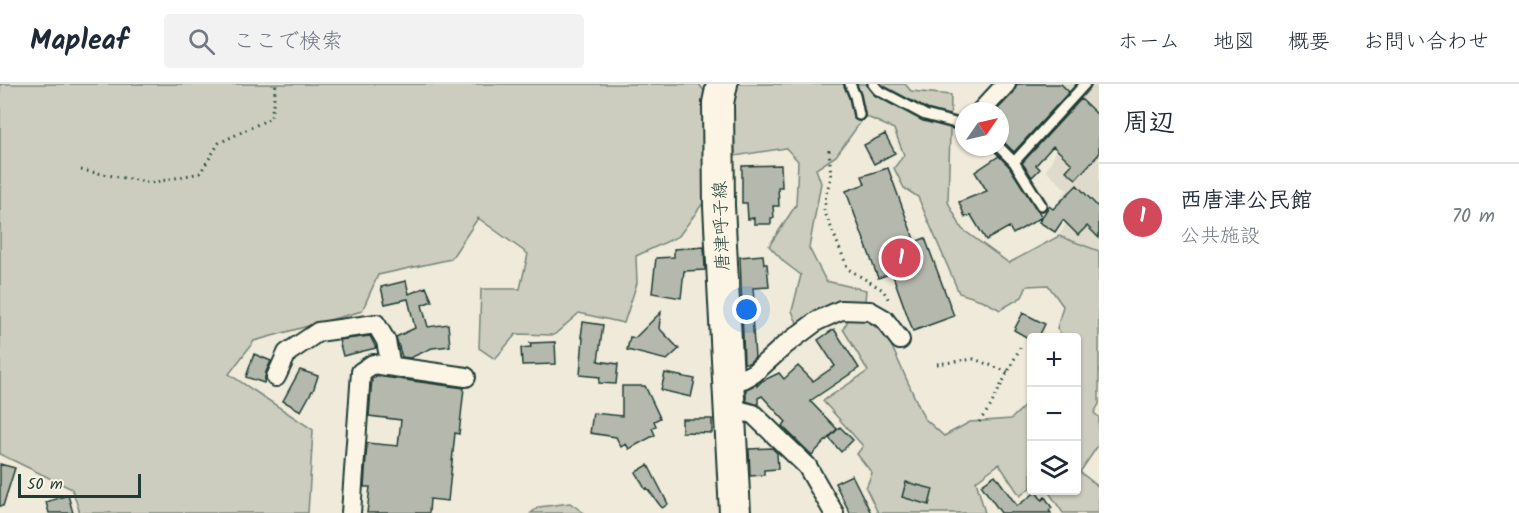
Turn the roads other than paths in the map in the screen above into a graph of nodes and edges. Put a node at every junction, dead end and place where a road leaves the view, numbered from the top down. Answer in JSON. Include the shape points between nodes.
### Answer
{"nodes":[{"id":1,"x":722,"y":84,"type":"edge"},
{"id":2,"x":850,"y":84,"type":"edge"},
{"id":3,"x":873,"y":84,"type":"edge"},
{"id":4,"x":1006,"y":84,"type":"edge"},
{"id":5,"x":1085,"y":84,"type":"edge"},
{"id":6,"x":989,"y":102,"type":"edge"},
{"id":7,"x":859,"y":115,"type":"dead end"},
{"id":8,"x":955,"y":123,"type":"edge"},
{"id":9,"x":1008,"y":156,"type":"edge"},
{"id":10,"x":1014,"y":162,"type":"junction"},
{"id":11,"x":1041,"y":205,"type":"dead end"},
{"id":12,"x":900,"y":340,"type":"dead end"},
{"id":13,"x":392,"y":366,"type":"junction"},
{"id":14,"x":276,"y":377,"type":"dead end"},
{"id":15,"x":466,"y":377,"type":"dead end"},
{"id":16,"x":727,"y":377,"type":"junction"},
{"id":17,"x":729,"y":408,"type":"junction"},
{"id":18,"x":351,"y":513,"type":"edge"},
{"id":19,"x":735,"y":513,"type":"edge"},
{"id":20,"x":834,"y":513,"type":"edge"}],
"edges":[{"from":1,"to":16,"type":"main road","name":"唐津呼子線","via":[[718,103],[719,206]]},
{"from":2,"to":7,"type":"lane"},
{"from":3,"to":8,"type":"lane","via":[[925,115]]},
{"from":4,"to":6,"type":"street"},
{"from":5,"to":10,"type":"lane"},
{"from":9,"to":10,"type":"lane"},
{"from":10,"to":11,"type":"lane"},
{"from":12,"to":16,"type":"street","via":[[884,319],[870,310],[841,310],[816,321],[754,373],[743,379]]},
{"from":13,"to":14,"type":"street","via":[[386,341],[376,324],[318,332],[287,353]]},
{"from":13,"to":15,"type":"street"},
{"from":13,"to":18,"type":"street","via":[[373,364],[361,372]]},
{"from":16,"to":17,"type":"main road","name":"唐津呼子線"},
{"from":17,"to":19,"type":"main road","name":"唐津呼子線"},
{"from":17,"to":20,"type":"street","via":[[753,414],[807,466]]}]}
